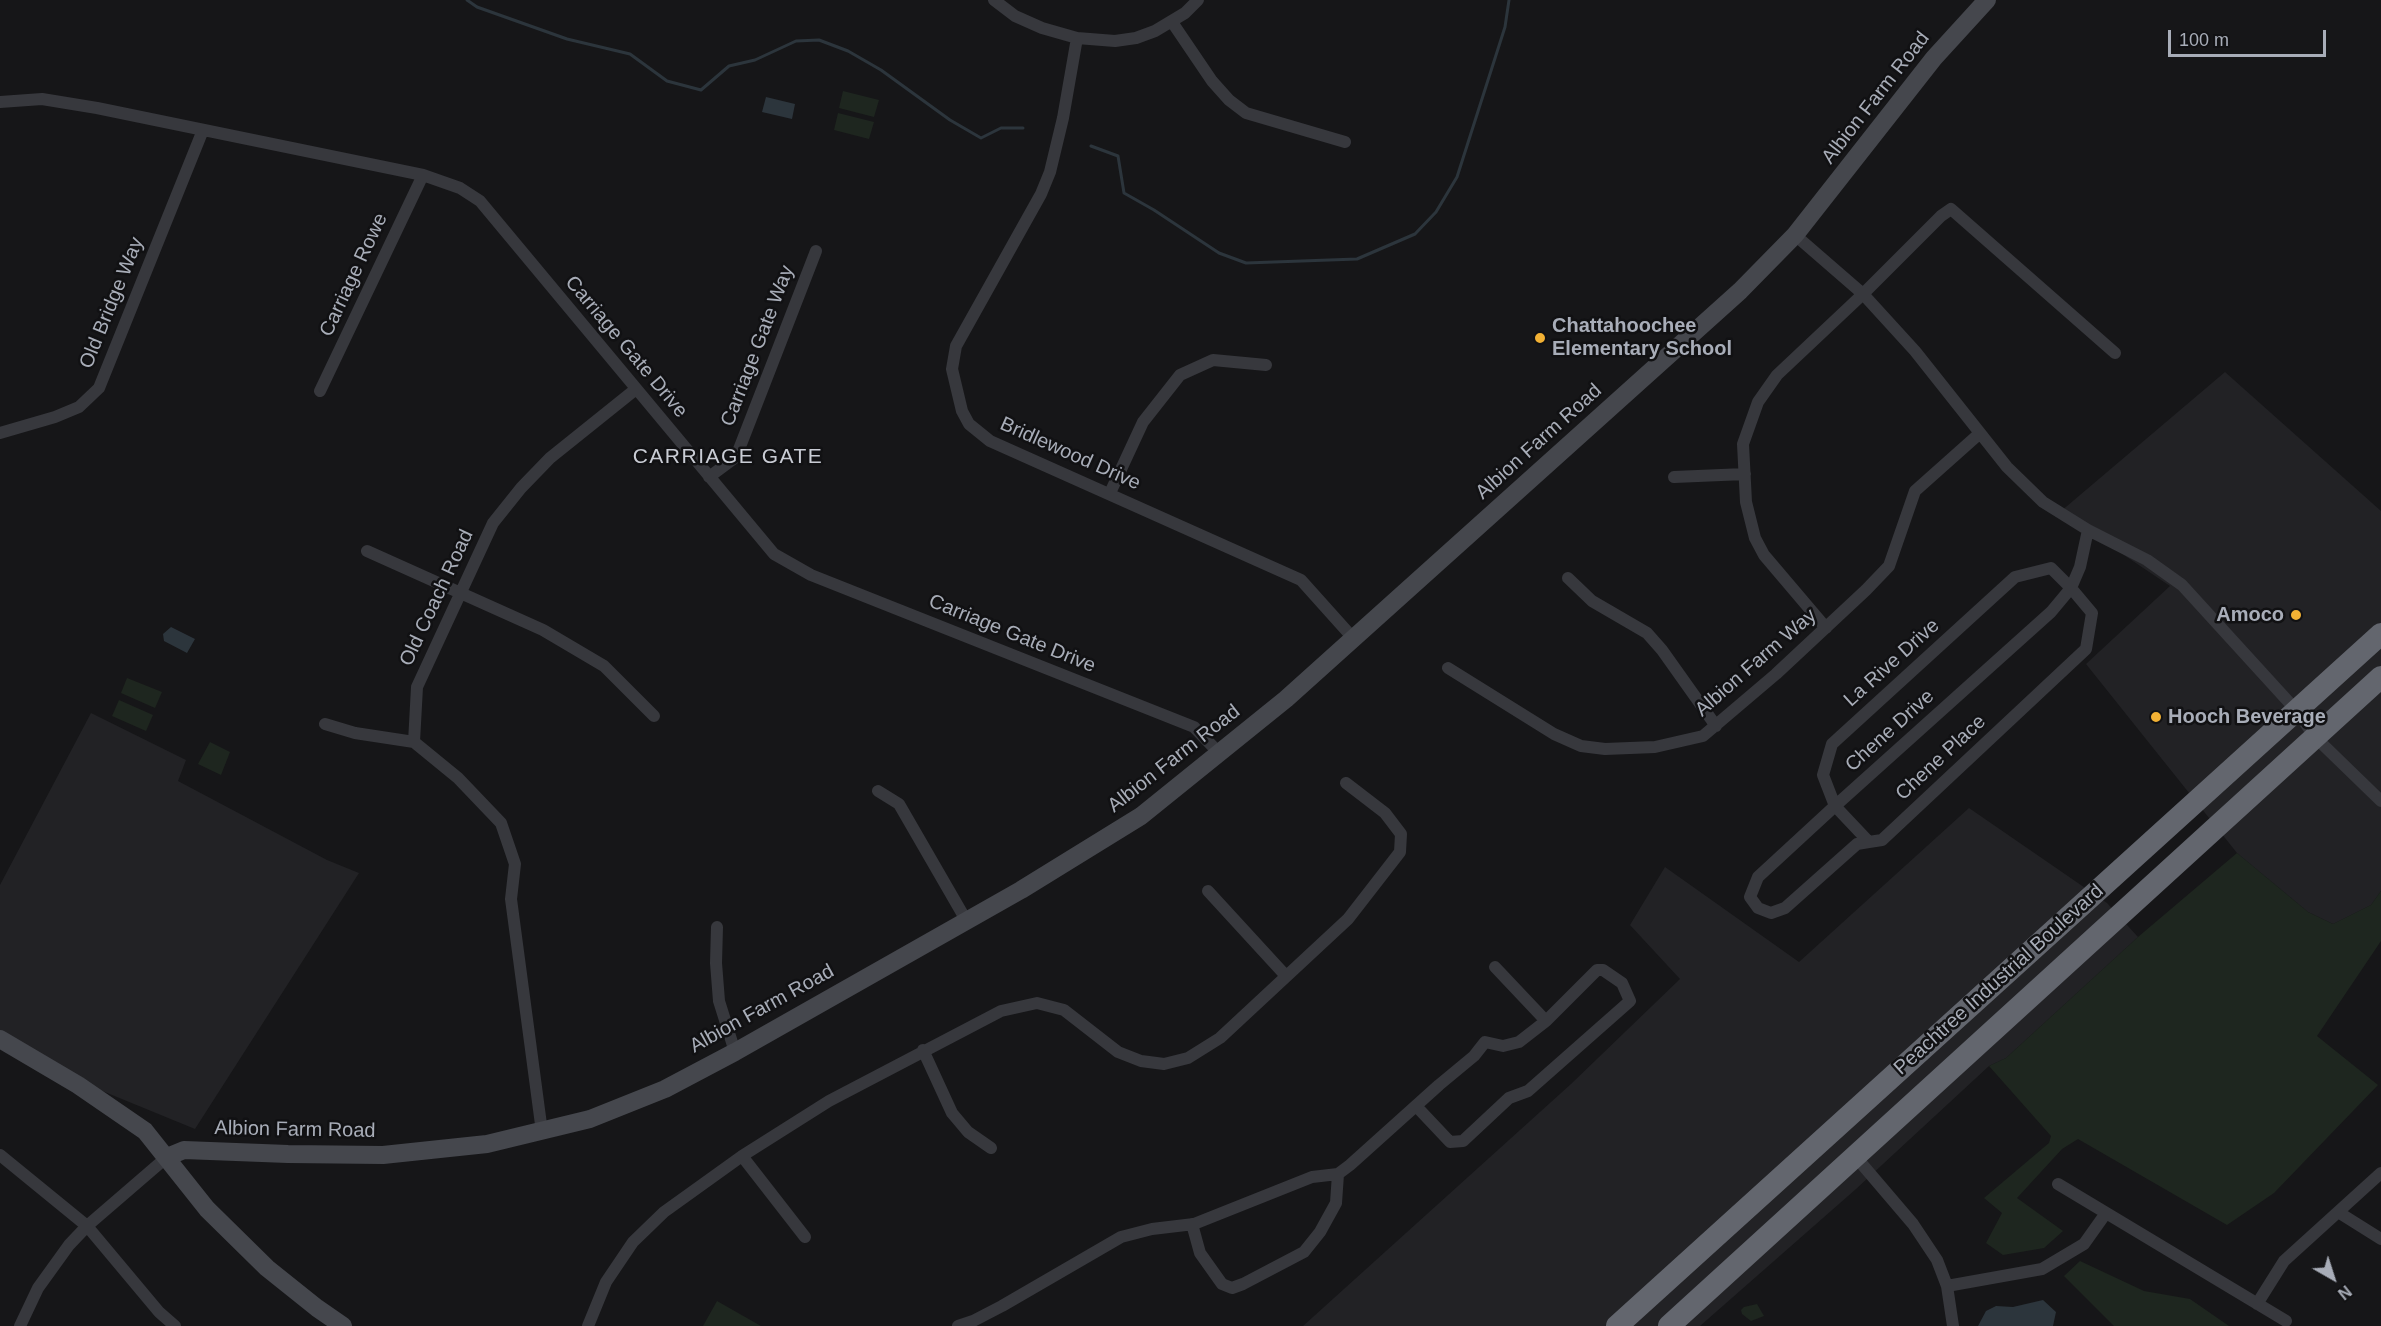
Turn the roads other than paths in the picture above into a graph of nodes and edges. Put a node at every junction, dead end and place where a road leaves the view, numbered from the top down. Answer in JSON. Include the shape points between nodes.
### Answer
{"nodes":[{"id":1,"x":994,"y":0,"type":"edge"},
{"id":2,"x":1198,"y":0,"type":"edge"},
{"id":3,"x":1987,"y":0,"type":"edge"},
{"id":4,"x":1172,"y":22,"type":"junction"},
{"id":5,"x":1077,"y":38,"type":"junction"},
{"id":6,"x":0,"y":102,"type":"edge"},
{"id":7,"x":203,"y":130,"type":"junction"},
{"id":8,"x":1345,"y":142,"type":"dead end"},
{"id":9,"x":423,"y":175,"type":"junction"},
{"id":10,"x":1795,"y":235,"type":"junction"},
{"id":11,"x":816,"y":251,"type":"dead end"},
{"id":12,"x":1863,"y":294,"type":"junction"},
{"id":13,"x":2115,"y":353,"type":"dead end"},
{"id":14,"x":1266,"y":365,"type":"dead end"},
{"id":15,"x":636,"y":389,"type":"junction"},
{"id":16,"x":320,"y":391,"type":"dead end"},
{"id":17,"x":0,"y":433,"type":"edge"},
{"id":18,"x":1979,"y":434,"type":"junction"},
{"id":19,"x":1744,"y":474,"type":"junction"},
{"id":20,"x":709,"y":477,"type":"junction"},
{"id":21,"x":1674,"y":477,"type":"dead end"},
{"id":22,"x":1110,"y":493,"type":"junction"},
{"id":23,"x":2088,"y":530,"type":"junction"},
{"id":24,"x":367,"y":551,"type":"dead end"},
{"id":25,"x":1568,"y":578,"type":"dead end"},
{"id":26,"x":2071,"y":588,"type":"junction"},
{"id":27,"x":462,"y":592,"type":"junction"},
{"id":28,"x":1826,"y":628,"type":"junction"},
{"id":29,"x":2381,"y":634,"type":"edge"},
{"id":30,"x":1353,"y":639,"type":"junction"},
{"id":31,"x":1448,"y":668,"type":"dead end"},
{"id":32,"x":2381,"y":677,"type":"edge"},
{"id":33,"x":2296,"y":710,"type":"junction"},
{"id":34,"x":654,"y":716,"type":"dead end"},
{"id":35,"x":325,"y":724,"type":"dead end"},
{"id":36,"x":1716,"y":726,"type":"junction"},
{"id":37,"x":2315,"y":737,"type":"junction"},
{"id":38,"x":414,"y":742,"type":"junction"},
{"id":39,"x":1220,"y":754,"type":"junction"},
{"id":40,"x":1346,"y":783,"type":"dead end"},
{"id":41,"x":878,"y":791,"type":"dead end"},
{"id":42,"x":2381,"y":801,"type":"edge"},
{"id":43,"x":1835,"y":806,"type":"junction"},
{"id":44,"x":1869,"y":842,"type":"junction"},
{"id":45,"x":1208,"y":891,"type":"dead end"},
{"id":46,"x":1758,"y":908,"type":"joint"},
{"id":47,"x":966,"y":920,"type":"junction"},
{"id":48,"x":717,"y":927,"type":"dead end"},
{"id":49,"x":1494,"y":966,"type":"dead end"},
{"id":50,"x":1286,"y":976,"type":"junction"},
{"id":51,"x":1546,"y":1021,"type":"junction"},
{"id":52,"x":0,"y":1039,"type":"edge"},
{"id":53,"x":923,"y":1050,"type":"junction"},
{"id":54,"x":735,"y":1052,"type":"junction"},
{"id":55,"x":1416,"y":1106,"type":"junction"},
{"id":56,"x":542,"y":1132,"type":"junction"},
{"id":57,"x":991,"y":1149,"type":"dead end"},
{"id":58,"x":0,"y":1155,"type":"edge"},
{"id":59,"x":742,"y":1156,"type":"junction"},
{"id":60,"x":1855,"y":1156,"type":"junction"},
{"id":61,"x":167,"y":1157,"type":"junction"},
{"id":62,"x":2381,"y":1173,"type":"edge"},
{"id":63,"x":1338,"y":1174,"type":"junction"},
{"id":64,"x":2058,"y":1184,"type":"dead end"},
{"id":65,"x":2338,"y":1212,"type":"junction"},
{"id":66,"x":2106,"y":1213,"type":"junction"},
{"id":67,"x":1192,"y":1224,"type":"junction"},
{"id":68,"x":87,"y":1226,"type":"junction"},
{"id":69,"x":805,"y":1237,"type":"dead end"},
{"id":70,"x":2381,"y":1239,"type":"edge"},
{"id":71,"x":1947,"y":1286,"type":"junction"},
{"id":72,"x":2257,"y":1304,"type":"junction"},
{"id":73,"x":2286,"y":1321,"type":"dead end"},
{"id":74,"x":20,"y":1326,"type":"edge"},
{"id":75,"x":175,"y":1326,"type":"edge"},
{"id":76,"x":343,"y":1326,"type":"edge"},
{"id":77,"x":588,"y":1326,"type":"edge"},
{"id":78,"x":958,"y":1326,"type":"edge"},
{"id":79,"x":1617,"y":1326,"type":"edge"},
{"id":80,"x":1669,"y":1326,"type":"edge"},
{"id":81,"x":1953,"y":1326,"type":"edge"}],
"edges":[{"from":1,"to":5,"type":"street","via":[[1024,20]]},
{"from":2,"to":4,"type":"street"},
{"from":3,"to":10,"type":"street","name":"Albion Farm Road","via":[[1934,58]]},
{"from":4,"to":5,"type":"street","via":[[1136,38]]},
{"from":4,"to":8,"type":"street","via":[[1212,81],[1246,113]]},
{"from":5,"to":22,"type":"street","name":"Bridlewood Drive","via":[[1050,172],[956,346],[952,369],[962,411],[978,432],[990,441]]},
{"from":6,"to":7,"type":"street","name":"Carriage Gate Drive","via":[[42,99]]},
{"from":7,"to":9,"type":"street","name":"Carriage Gate Drive"},
{"from":7,"to":17,"type":"street","name":"Old Bridge Way","via":[[99,388],[71,410]]},
{"from":9,"to":15,"type":"street","name":"Carriage Gate Drive","via":[[460,188],[480,201]]},
{"from":9,"to":16,"type":"street","name":"Carriage Rowe"},
{"from":10,"to":12,"type":"street"},
{"from":10,"to":30,"type":"street","name":"Albion Farm Road","via":[[1740,291]]},
{"from":11,"to":20,"type":"street","name":"Carriage Gate Way","via":[[736,457]]},
{"from":12,"to":13,"type":"street","via":[[1952,209]]},
{"from":12,"to":18,"type":"street","via":[[1915,351]]},
{"from":12,"to":19,"type":"street","via":[[1777,375],[1758,402],[1743,444]]},
{"from":14,"to":22,"type":"street","via":[[1213,360],[1180,375],[1143,422]]},
{"from":15,"to":20,"type":"street","name":"Carriage Gate Drive"},
{"from":15,"to":27,"type":"street","name":"Old Coach Road","via":[[550,458],[521,488],[493,523]]},
{"from":18,"to":23,"type":"street","via":[[2043,502]]},
{"from":18,"to":28,"type":"street","name":"Albion Farm Way","via":[[1915,491],[1889,566]]},
{"from":19,"to":21,"type":"street"},
{"from":19,"to":28,"type":"street","via":[[1746,502],[1755,538],[1764,555]]},
{"from":20,"to":39,"type":"street","name":"Carriage Gate Drive","via":[[774,554],[811,575],[1194,727]]},
{"from":22,"to":30,"type":"street","name":"Bridlewood Drive","via":[[1300,580]]},
{"from":23,"to":26,"type":"street","name":"Chene Drive"},
{"from":23,"to":33,"type":"street","via":[[2147,560],[2182,585]]},
{"from":24,"to":27,"type":"street"},
{"from":25,"to":36,"type":"street","via":[[1592,600],[1647,633]]},
{"from":26,"to":43,"type":"street","name":"Chene Drive","via":[[2051,612]]},
{"from":26,"to":43,"type":"street","name":"La Rive Drive","via":[[2051,568],[2015,577],[1832,744],[1823,775]]},
{"from":26,"to":44,"type":"street","name":"Chene Place","via":[[2092,613],[2086,649],[1882,840]]},
{"from":27,"to":34,"type":"street","via":[[543,630],[604,666]]},
{"from":27,"to":38,"type":"street","name":"Old Coach Road","via":[[417,687]]},
{"from":28,"to":36,"type":"street","name":"Albion Farm Way"},
{"from":29,"to":33,"type":"highway","name":"Peachtree Industrial Boulevard"},
{"from":30,"to":39,"type":"street","name":"Albion Farm Road"},
{"from":31,"to":36,"type":"street","name":"Albion Farm Way","via":[[1554,734],[1581,746],[1654,747],[1703,736]]},
{"from":32,"to":37,"type":"highway","name":"Peachtree Industrial Boulevard"},
{"from":33,"to":37,"type":"street"},
{"from":33,"to":79,"type":"highway","name":"Peachtree Industrial Boulevard"},
{"from":35,"to":38,"type":"street"},
{"from":37,"to":42,"type":"street"},
{"from":37,"to":60,"type":"highway","name":"Peachtree Industrial Boulevard"},
{"from":38,"to":56,"type":"street","via":[[458,778],[501,823],[505,833],[515,864],[511,899]]},
{"from":39,"to":47,"type":"street","name":"Albion Farm Road","via":[[1141,816],[1021,891]]},
{"from":40,"to":50,"type":"street","via":[[1385,813],[1401,834],[1400,852],[1348,919]]},
{"from":41,"to":47,"type":"street","via":[[899,804]]},
{"from":43,"to":44,"type":"street","name":"La Rive Drive"},
{"from":43,"to":46,"type":"street","name":"Chene Drive","via":[[1758,877],[1750,897]]},
{"from":44,"to":46,"type":"street","name":"Chene Place","via":[[1857,844],[1785,908],[1771,913]]},
{"from":45,"to":50,"type":"street"},
{"from":47,"to":54,"type":"street","name":"Albion Farm Road"},
{"from":48,"to":54,"type":"street","via":[[719,1001]]},
{"from":49,"to":51,"type":"street"},
{"from":50,"to":53,"type":"street","via":[[1220,1038],[1188,1058],[1164,1064],[1118,1052],[1064,1010],[1037,1003],[1001,1011]]},
{"from":51,"to":55,"type":"street","via":[[1519,1042],[1503,1046],[1485,1042]]},
{"from":51,"to":55,"type":"street","via":[[1597,970],[1622,983],[1630,1001],[1528,1090],[1509,1098],[1463,1141],[1450,1142]]},
{"from":52,"to":61,"type":"street","via":[[127,1117]]},
{"from":53,"to":57,"type":"street","via":[[952,1113],[968,1132]]},
{"from":53,"to":59,"type":"street","via":[[829,1101]]},
{"from":54,"to":56,"type":"street","name":"Albion Farm Road","via":[[664,1089],[590,1119]]},
{"from":55,"to":63,"type":"street"},
{"from":56,"to":61,"type":"street","name":"Albion Farm Road","via":[[487,1144],[383,1155],[184,1150]]},
{"from":58,"to":68,"type":"street"},
{"from":59,"to":69,"type":"street"},
{"from":59,"to":77,"type":"street","via":[[664,1212],[633,1242],[606,1282]]},
{"from":60,"to":71,"type":"street","via":[[1913,1224],[1937,1260]]},
{"from":60,"to":80,"type":"highway","name":"Peachtree Industrial Boulevard"},
{"from":61,"to":68,"type":"street"},
{"from":61,"to":76,"type":"street","via":[[207,1209],[267,1268]]},
{"from":62,"to":65,"type":"street"},
{"from":63,"to":67,"type":"street","via":[[1312,1177]]},
{"from":63,"to":67,"type":"street","via":[[1336,1203],[1304,1252],[1233,1288],[1222,1284],[1200,1252]]},
{"from":64,"to":66,"type":"street"},
{"from":65,"to":70,"type":"street"},
{"from":65,"to":72,"type":"street","via":[[2284,1261]]},
{"from":66,"to":71,"type":"street","via":[[2084,1244],[2042,1269]]},
{"from":66,"to":72,"type":"street"},
{"from":67,"to":78,"type":"street","via":[[1121,1237],[1002,1306]]},
{"from":68,"to":74,"type":"street","via":[[38,1288]]},
{"from":68,"to":75,"type":"street"},
{"from":71,"to":81,"type":"street"},
{"from":72,"to":73,"type":"street"}]}
